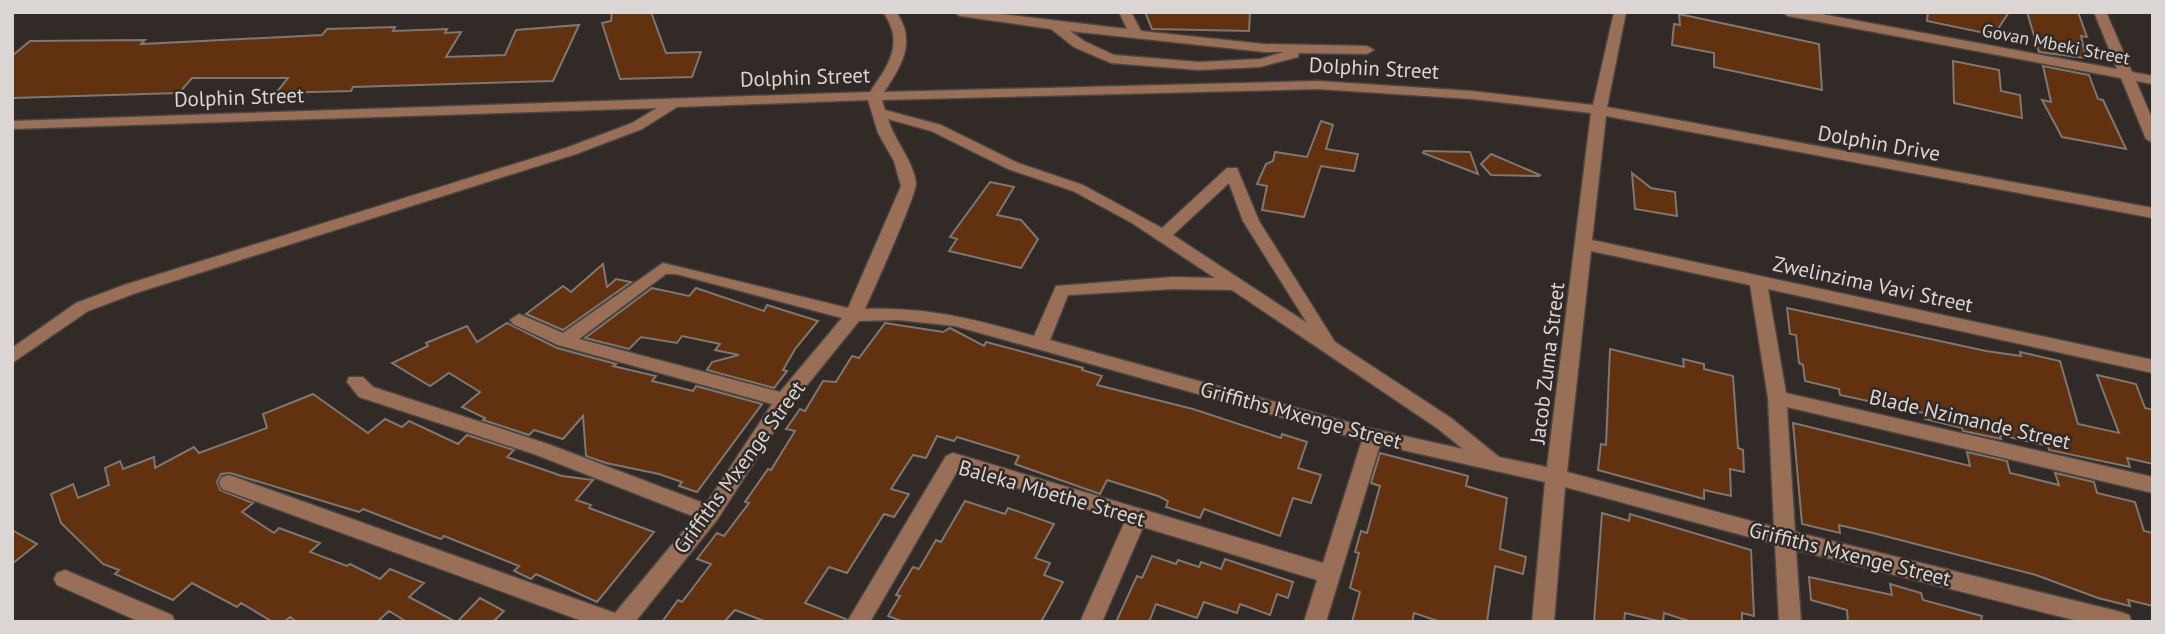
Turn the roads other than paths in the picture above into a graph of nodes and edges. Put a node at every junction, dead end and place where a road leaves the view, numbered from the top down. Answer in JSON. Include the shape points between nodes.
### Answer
{"nodes":[{"id":1,"x":890,"y":12,"type":"edge"},
{"id":2,"x":960,"y":12,"type":"edge"},
{"id":3,"x":1125,"y":12,"type":"edge"},
{"id":4,"x":1620,"y":12,"type":"edge"},
{"id":5,"x":1788,"y":12,"type":"edge"},
{"id":6,"x":2100,"y":12,"type":"edge"},
{"id":7,"x":1053,"y":24,"type":"junction"},
{"id":8,"x":1135,"y":32,"type":"junction"},
{"id":9,"x":1310,"y":49,"type":"junction"},
{"id":10,"x":1367,"y":50,"type":"dead end"},
{"id":11,"x":2125,"y":75,"type":"junction"},
{"id":12,"x":2153,"y":80,"type":"edge"},
{"id":13,"x":674,"y":103,"type":"junction"},
{"id":14,"x":876,"y":104,"type":"junction"},
{"id":15,"x":1599,"y":110,"type":"junction"},
{"id":16,"x":12,"y":125,"type":"edge"},
{"id":17,"x":2153,"y":139,"type":"edge"},
{"id":18,"x":2153,"y":214,"type":"edge"},
{"id":19,"x":1163,"y":236,"type":"junction"},
{"id":20,"x":1584,"y":244,"type":"junction"},
{"id":21,"x":1758,"y":283,"type":"junction"},
{"id":22,"x":1238,"y":284,"type":"junction"},
{"id":23,"x":854,"y":315,"type":"junction"},
{"id":24,"x":519,"y":320,"type":"dead end"},
{"id":25,"x":45,"y":332,"type":"junction"},
{"id":26,"x":564,"y":341,"type":"junction"},
{"id":27,"x":1040,"y":344,"type":"junction"},
{"id":28,"x":12,"y":345,"type":"edge"},
{"id":29,"x":1331,"y":347,"type":"junction"},
{"id":30,"x":12,"y":357,"type":"edge"},
{"id":31,"x":2153,"y":367,"type":"edge"},
{"id":32,"x":356,"y":382,"type":"dead end"},
{"id":33,"x":1777,"y":398,"type":"junction"},
{"id":34,"x":784,"y":400,"type":"junction"},
{"id":35,"x":1373,"y":436,"type":"junction"},
{"id":36,"x":1496,"y":464,"type":"junction"},
{"id":37,"x":1556,"y":477,"type":"junction"},
{"id":38,"x":229,"y":483,"type":"dead end"},
{"id":39,"x":2153,"y":485,"type":"edge"},
{"id":40,"x":709,"y":514,"type":"junction"},
{"id":41,"x":1137,"y":516,"type":"junction"},
{"id":42,"x":1783,"y":538,"type":"junction"},
{"id":43,"x":1328,"y":574,"type":"junction"},
{"id":44,"x":65,"y":579,"type":"dead end"},
{"id":45,"x":164,"y":622,"type":"edge"},
{"id":46,"x":612,"y":622,"type":"edge"},
{"id":47,"x":621,"y":622,"type":"edge"},
{"id":48,"x":858,"y":622,"type":"edge"},
{"id":49,"x":1091,"y":622,"type":"edge"},
{"id":50,"x":1315,"y":622,"type":"edge"},
{"id":51,"x":1543,"y":622,"type":"edge"},
{"id":52,"x":1790,"y":622,"type":"edge"},
{"id":53,"x":2121,"y":622,"type":"edge"}],
"edges":[{"from":1,"to":14,"type":"street","via":[[900,23],[902,40]]},
{"from":2,"to":7,"type":"street"},
{"from":3,"to":8,"type":"street"},
{"from":4,"to":15,"type":"street","name":"Jacob Zuma Street"},
{"from":5,"to":11,"type":"street","name":"Govan Mbeki Street"},
{"from":6,"to":11,"type":"street"},
{"from":7,"to":8,"type":"street"},
{"from":7,"to":9,"type":"street","via":[[1079,44],[1111,59],[1199,66],[1260,63]]},
{"from":8,"to":9,"type":"street"},
{"from":9,"to":10,"type":"street"},
{"from":11,"to":12,"type":"street","name":"Govan Mbeki Street"},
{"from":11,"to":17,"type":"street"},
{"from":13,"to":14,"type":"street","name":"Dolphin Street"},
{"from":13,"to":16,"type":"street","name":"Dolphin Street"},
{"from":13,"to":25,"type":"street","via":[[636,126],[571,151],[130,289],[82,307]]},
{"from":14,"to":15,"type":"street","name":"Dolphin Street","via":[[1318,85],[1485,96]]},
{"from":14,"to":19,"type":"street","via":[[1013,166],[1078,188]]},
{"from":14,"to":23,"type":"street","via":[[909,186]]},
{"from":15,"to":18,"type":"street","name":"Dolphin Drive"},
{"from":15,"to":20,"type":"street","name":"Jacob Zuma Street"},
{"from":19,"to":22,"type":"street"},
{"from":19,"to":29,"type":"street","via":[[1232,171],[1251,221]]},
{"from":20,"to":21,"type":"street","name":"Zwelinzima Vavi Street"},
{"from":20,"to":37,"type":"street","name":"Jacob Zuma Street"},
{"from":21,"to":31,"type":"street","name":"Zwelinzima Vavi Street"},
{"from":21,"to":33,"type":"street"},
{"from":22,"to":27,"type":"street","via":[[1062,290]]},
{"from":22,"to":29,"type":"street"},
{"from":23,"to":26,"type":"street","via":[[663,268]]},
{"from":23,"to":27,"type":"street","name":"Griffiths Mxenge Street","via":[[954,320]]},
{"from":23,"to":34,"type":"street","name":"Griffiths Mxenge Street"},
{"from":24,"to":26,"type":"street"},
{"from":25,"to":28,"type":"street"},
{"from":25,"to":30,"type":"street"},
{"from":26,"to":34,"type":"street"},
{"from":27,"to":35,"type":"street","name":"Griffiths Mxenge Street"},
{"from":29,"to":36,"type":"street"},
{"from":32,"to":40,"type":"street","via":[[366,392],[541,449]]},
{"from":33,"to":39,"type":"street","name":"Blade Nzimande Street"},
{"from":33,"to":42,"type":"street"},
{"from":34,"to":40,"type":"street","name":"Griffiths Mxenge Street"},
{"from":35,"to":36,"type":"street","name":"Griffiths Mxenge Street"},
{"from":35,"to":43,"type":"street"},
{"from":36,"to":37,"type":"street","name":"Griffiths Mxenge Street"},
{"from":37,"to":42,"type":"street","name":"Griffiths Mxenge Street"},
{"from":37,"to":51,"type":"street","name":"Jacob Zuma Street"},
{"from":38,"to":46,"type":"street"},
{"from":40,"to":47,"type":"street","name":"Griffiths Mxenge Street"},
{"from":41,"to":43,"type":"street","name":"Baleka Mbethe Street"},
{"from":41,"to":48,"type":"street","name":"Baleka Mbethe Street","via":[[953,461]]},
{"from":41,"to":49,"type":"street"},
{"from":42,"to":52,"type":"street"},
{"from":42,"to":53,"type":"street","name":"Griffiths Mxenge Street"},
{"from":43,"to":50,"type":"street"},
{"from":44,"to":45,"type":"street"}]}
